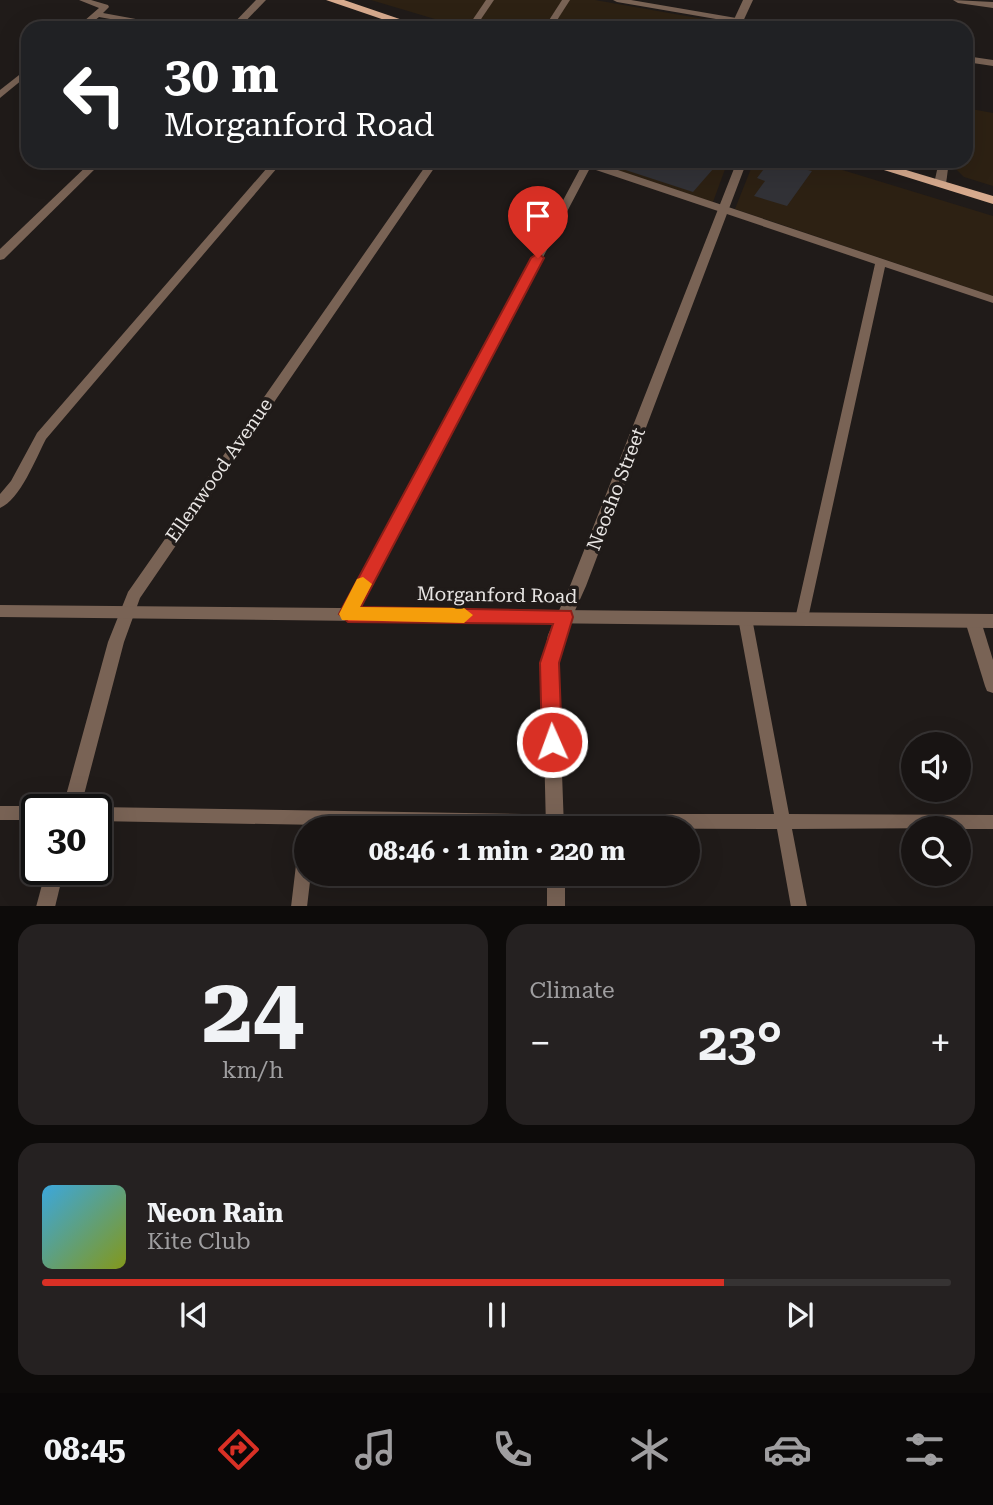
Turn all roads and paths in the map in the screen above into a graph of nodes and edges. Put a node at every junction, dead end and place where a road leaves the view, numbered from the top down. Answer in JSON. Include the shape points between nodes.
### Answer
{"nodes":[{"id":1,"x":83,"y":0,"type":"edge"},
{"id":2,"x":261,"y":0,"type":"edge"},
{"id":3,"x":332,"y":0,"type":"edge"},
{"id":4,"x":490,"y":0,"type":"edge"},
{"id":5,"x":566,"y":0,"type":"edge"},
{"id":6,"x":617,"y":0,"type":"edge"},
{"id":7,"x":748,"y":0,"type":"edge"},
{"id":8,"x":958,"y":0,"type":"edge"},
{"id":9,"x":993,"y":5,"type":"edge"},
{"id":10,"x":97,"y":14,"type":"junction"},
{"id":11,"x":88,"y":21,"type":"edge"},
{"id":12,"x":136,"y":21,"type":"edge"},
{"id":13,"x":241,"y":21,"type":"edge"},
{"id":14,"x":398,"y":21,"type":"edge"},
{"id":15,"x":476,"y":21,"type":"edge"},
{"id":16,"x":552,"y":21,"type":"edge"},
{"id":17,"x":722,"y":21,"type":"edge"},
{"id":18,"x":738,"y":21,"type":"edge"},
{"id":19,"x":973,"y":60,"type":"edge"},
{"id":20,"x":993,"y":63,"type":"edge"},
{"id":21,"x":21,"y":77,"type":"edge"},
{"id":22,"x":0,"y":95,"type":"edge"},
{"id":23,"x":91,"y":168,"type":"edge"},
{"id":24,"x":272,"y":168,"type":"edge"},
{"id":25,"x":429,"y":168,"type":"edge"},
{"id":26,"x":581,"y":168,"type":"edge"},
{"id":27,"x":601,"y":168,"type":"edge"},
{"id":28,"x":739,"y":168,"type":"edge"},
{"id":29,"x":886,"y":168,"type":"edge"},
{"id":30,"x":943,"y":168,"type":"edge"},
{"id":31,"x":940,"y":184,"type":"junction"},
{"id":32,"x":993,"y":200,"type":"edge"},
{"id":33,"x":723,"y":211,"type":"junction"},
{"id":34,"x":0,"y":256,"type":"edge"},
{"id":35,"x":881,"y":262,"type":"junction"},
{"id":36,"x":993,"y":300,"type":"edge"},
{"id":37,"x":0,"y":503,"type":"edge"},
{"id":38,"x":0,"y":611,"type":"edge"},
{"id":39,"x":125,"y":612,"type":"junction"},
{"id":40,"x":348,"y":614,"type":"junction"},
{"id":41,"x":564,"y":617,"type":"junction"},
{"id":42,"x":746,"y":618,"type":"junction"},
{"id":43,"x":802,"y":618,"type":"junction"},
{"id":44,"x":973,"y":621,"type":"junction"},
{"id":45,"x":993,"y":621,"type":"edge"},
{"id":46,"x":993,"y":686,"type":"edge"},
{"id":47,"x":75,"y":794,"type":"edge"},
{"id":48,"x":0,"y":813,"type":"edge"},
{"id":49,"x":21,"y":813,"type":"edge"},
{"id":50,"x":112,"y":815,"type":"edge"},
{"id":51,"x":554,"y":816,"type":"edge"},
{"id":52,"x":294,"y":821,"type":"edge"},
{"id":53,"x":993,"y":822,"type":"edge"},
{"id":54,"x":784,"y":823,"type":"junction"},
{"id":55,"x":700,"y":824,"type":"edge"},
{"id":56,"x":51,"y":885,"type":"edge"},
{"id":57,"x":301,"y":886,"type":"edge"},
{"id":58,"x":556,"y":886,"type":"edge"},
{"id":59,"x":45,"y":906,"type":"edge"},
{"id":60,"x":299,"y":906,"type":"edge"},
{"id":61,"x":556,"y":906,"type":"edge"},
{"id":62,"x":799,"y":906,"type":"edge"}],
"edges":[{"from":1,"to":10,"type":"lane","via":[[105,7]]},
{"from":2,"to":13,"type":"street"},
{"from":3,"to":14,"type":"main road"},
{"from":4,"to":15,"type":"lane"},
{"from":5,"to":16,"type":"lane"},
{"from":6,"to":17,"type":"lane"},
{"from":7,"to":18,"type":"street"},
{"from":8,"to":9,"type":"street"},
{"from":10,"to":11,"type":"lane"},
{"from":10,"to":12,"type":"lane"},
{"from":19,"to":20,"type":"lane"},
{"from":21,"to":22,"type":"lane"},
{"from":23,"to":34,"type":"street"},
{"from":24,"to":37,"type":"lane","via":[[41,436],[16,484]]},
{"from":25,"to":39,"type":"street","name":"Ellenwood Avenue"},
{"from":26,"to":40,"type":"lane"},
{"from":27,"to":33,"type":"lane"},
{"from":28,"to":33,"type":"street","name":"Neosho Street"},
{"from":29,"to":31,"type":"main road"},
{"from":30,"to":31,"type":"street"},
{"from":31,"to":32,"type":"main road"},
{"from":33,"to":35,"type":"lane"},
{"from":33,"to":41,"type":"street","name":"Neosho Street"},
{"from":35,"to":36,"type":"lane"},
{"from":35,"to":43,"type":"lane"},
{"from":38,"to":39,"type":"street","name":"Morganford Road"},
{"from":39,"to":40,"type":"street","name":"Morganford Road"},
{"from":39,"to":47,"type":"street","name":"Ellenwood Avenue"},
{"from":40,"to":41,"type":"street","name":"Morganford Road"},
{"from":41,"to":42,"type":"street","name":"Morganford Road"},
{"from":41,"to":51,"type":"street","name":"Neosho Street","via":[[550,663]]},
{"from":42,"to":43,"type":"street","name":"Morganford Road"},
{"from":42,"to":54,"type":"lane"},
{"from":43,"to":44,"type":"street","name":"Morganford Road"},
{"from":44,"to":45,"type":"street","name":"Morganford Road"},
{"from":44,"to":46,"type":"street"},
{"from":48,"to":49,"type":"lane"},
{"from":50,"to":52,"type":"lane"},
{"from":53,"to":54,"type":"lane"},
{"from":54,"to":55,"type":"lane"},
{"from":54,"to":62,"type":"lane"},
{"from":56,"to":59,"type":"street"},
{"from":57,"to":60,"type":"lane"},
{"from":58,"to":61,"type":"street"}]}
